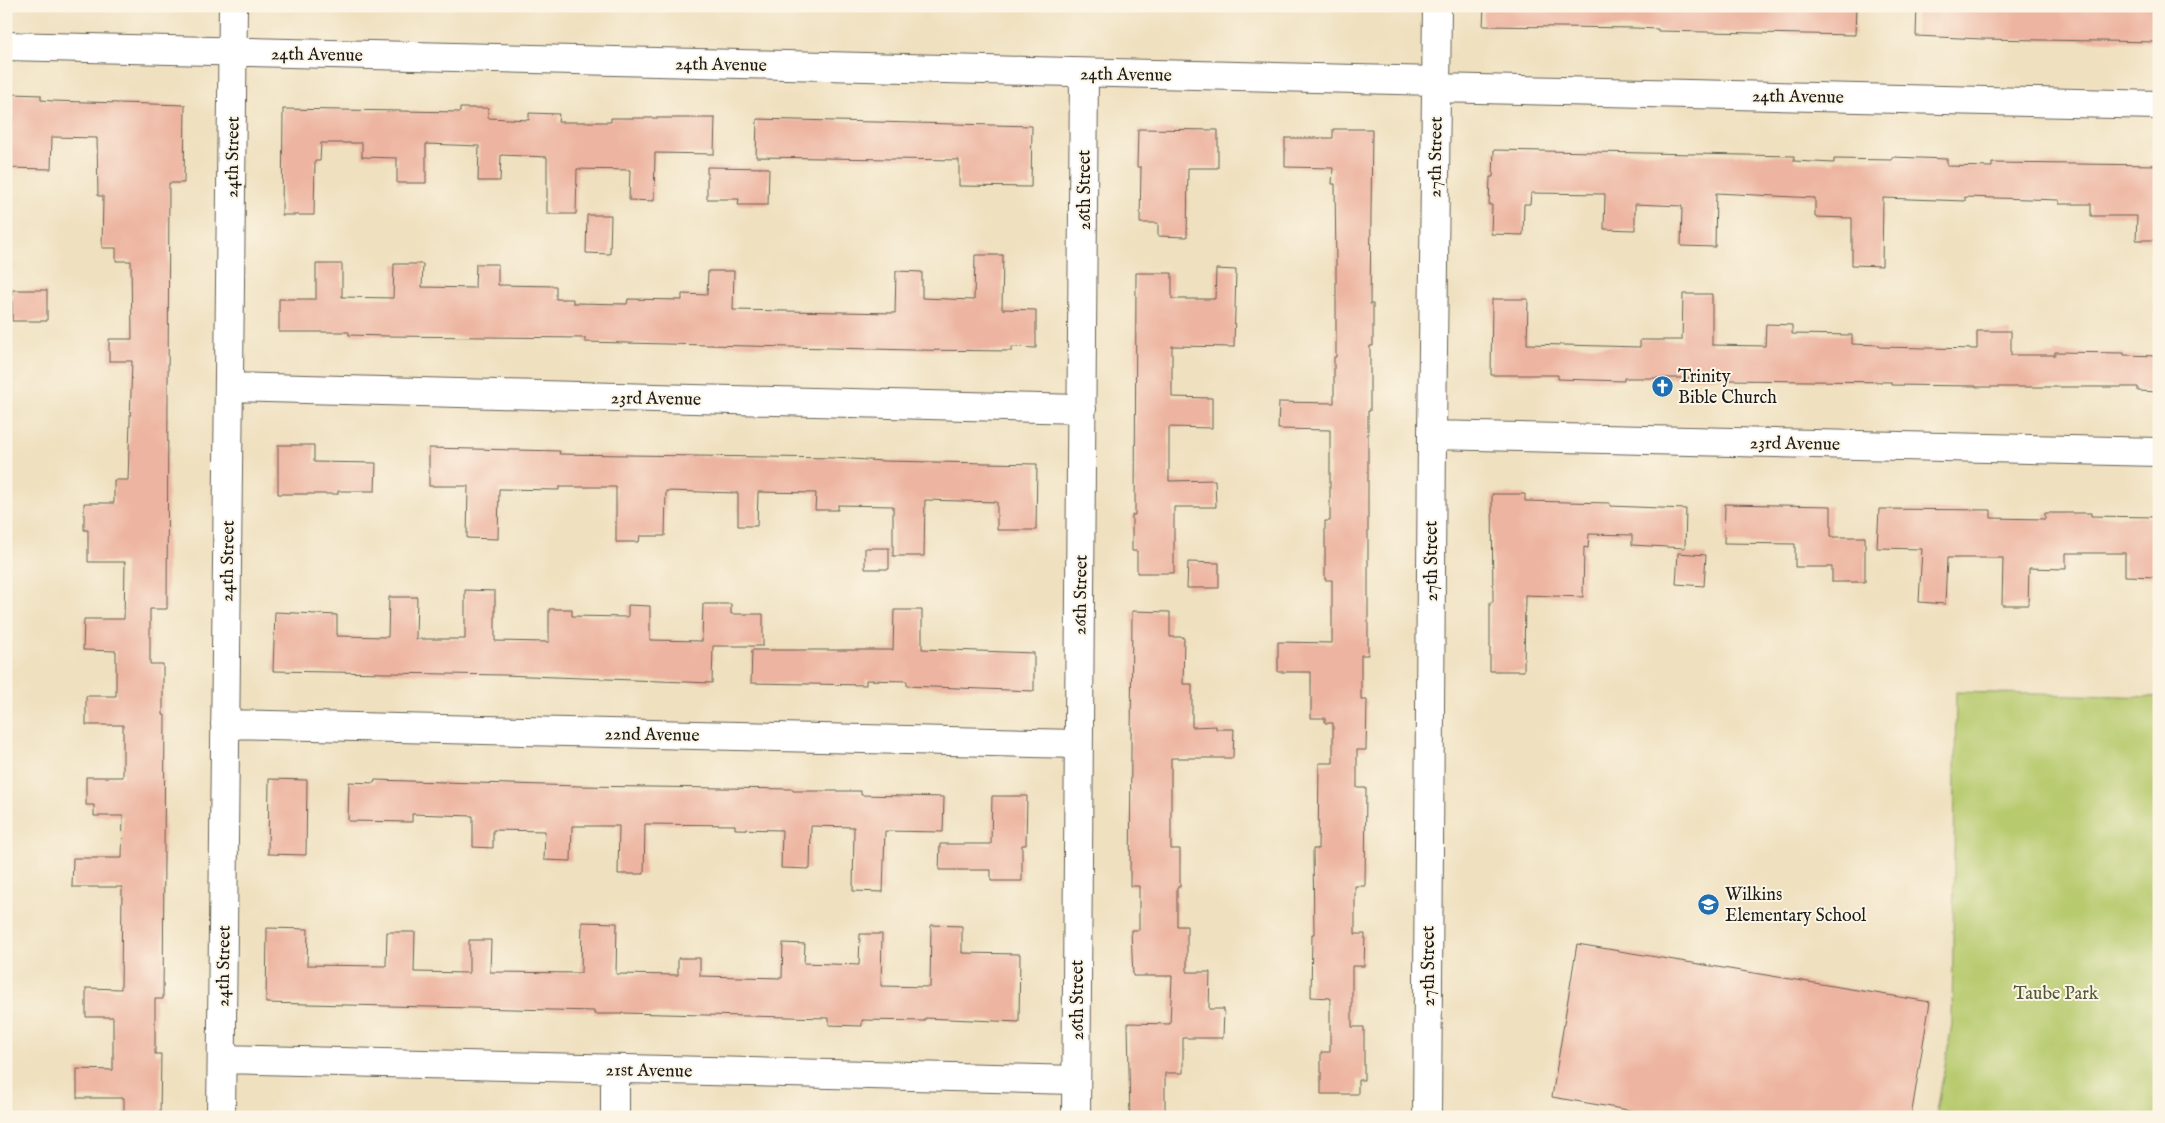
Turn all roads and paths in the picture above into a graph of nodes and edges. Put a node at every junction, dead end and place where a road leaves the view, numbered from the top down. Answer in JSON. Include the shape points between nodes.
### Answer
{"nodes":[{"id":1,"x":234,"y":6,"type":"edge"},
{"id":2,"x":1437,"y":6,"type":"edge"},
{"id":3,"x":6,"y":46,"type":"edge"},
{"id":4,"x":233,"y":52,"type":"junction"},
{"id":5,"x":1084,"y":73,"type":"junction"},
{"id":6,"x":1437,"y":84,"type":"junction"},
{"id":7,"x":2159,"y":105,"type":"edge"},
{"id":8,"x":229,"y":387,"type":"junction"},
{"id":9,"x":1082,"y":409,"type":"junction"},
{"id":10,"x":1432,"y":435,"type":"junction"},
{"id":11,"x":2159,"y":452,"type":"edge"},
{"id":12,"x":225,"y":724,"type":"junction"},
{"id":13,"x":1078,"y":744,"type":"junction"},
{"id":14,"x":222,"y":1059,"type":"junction"},
{"id":15,"x":616,"y":1069,"type":"junction"},
{"id":16,"x":1076,"y":1080,"type":"junction"},
{"id":17,"x":221,"y":1117,"type":"edge"},
{"id":18,"x":615,"y":1117,"type":"edge"},
{"id":19,"x":1076,"y":1117,"type":"edge"},
{"id":20,"x":1427,"y":1117,"type":"edge"}],
"edges":[{"from":1,"to":4,"type":"street","name":"24th Street"},
{"from":2,"to":6,"type":"street","name":"27th Street"},
{"from":3,"to":4,"type":"street","name":"24th Avenue"},
{"from":4,"to":5,"type":"street","name":"24th Avenue"},
{"from":4,"to":8,"type":"street","name":"24th Street"},
{"from":5,"to":6,"type":"street","name":"24th Avenue"},
{"from":5,"to":9,"type":"street","name":"26th Street"},
{"from":6,"to":7,"type":"street","name":"24th Avenue"},
{"from":6,"to":10,"type":"street","name":"27th Street"},
{"from":8,"to":9,"type":"street","name":"23rd Avenue"},
{"from":8,"to":12,"type":"street","name":"24th Street"},
{"from":9,"to":13,"type":"street","name":"26th Street"},
{"from":10,"to":11,"type":"street","name":"23rd Avenue"},
{"from":10,"to":20,"type":"street","name":"27th Street"},
{"from":12,"to":13,"type":"street","name":"22nd Avenue"},
{"from":12,"to":14,"type":"street","name":"24th Street"},
{"from":13,"to":16,"type":"street","name":"26th Street"},
{"from":14,"to":15,"type":"street","name":"21st Avenue"},
{"from":14,"to":17,"type":"street","name":"24th Street"},
{"from":15,"to":16,"type":"street","name":"21st Avenue"},
{"from":15,"to":18,"type":"street"},
{"from":16,"to":19,"type":"street","name":"26th Street"}]}
